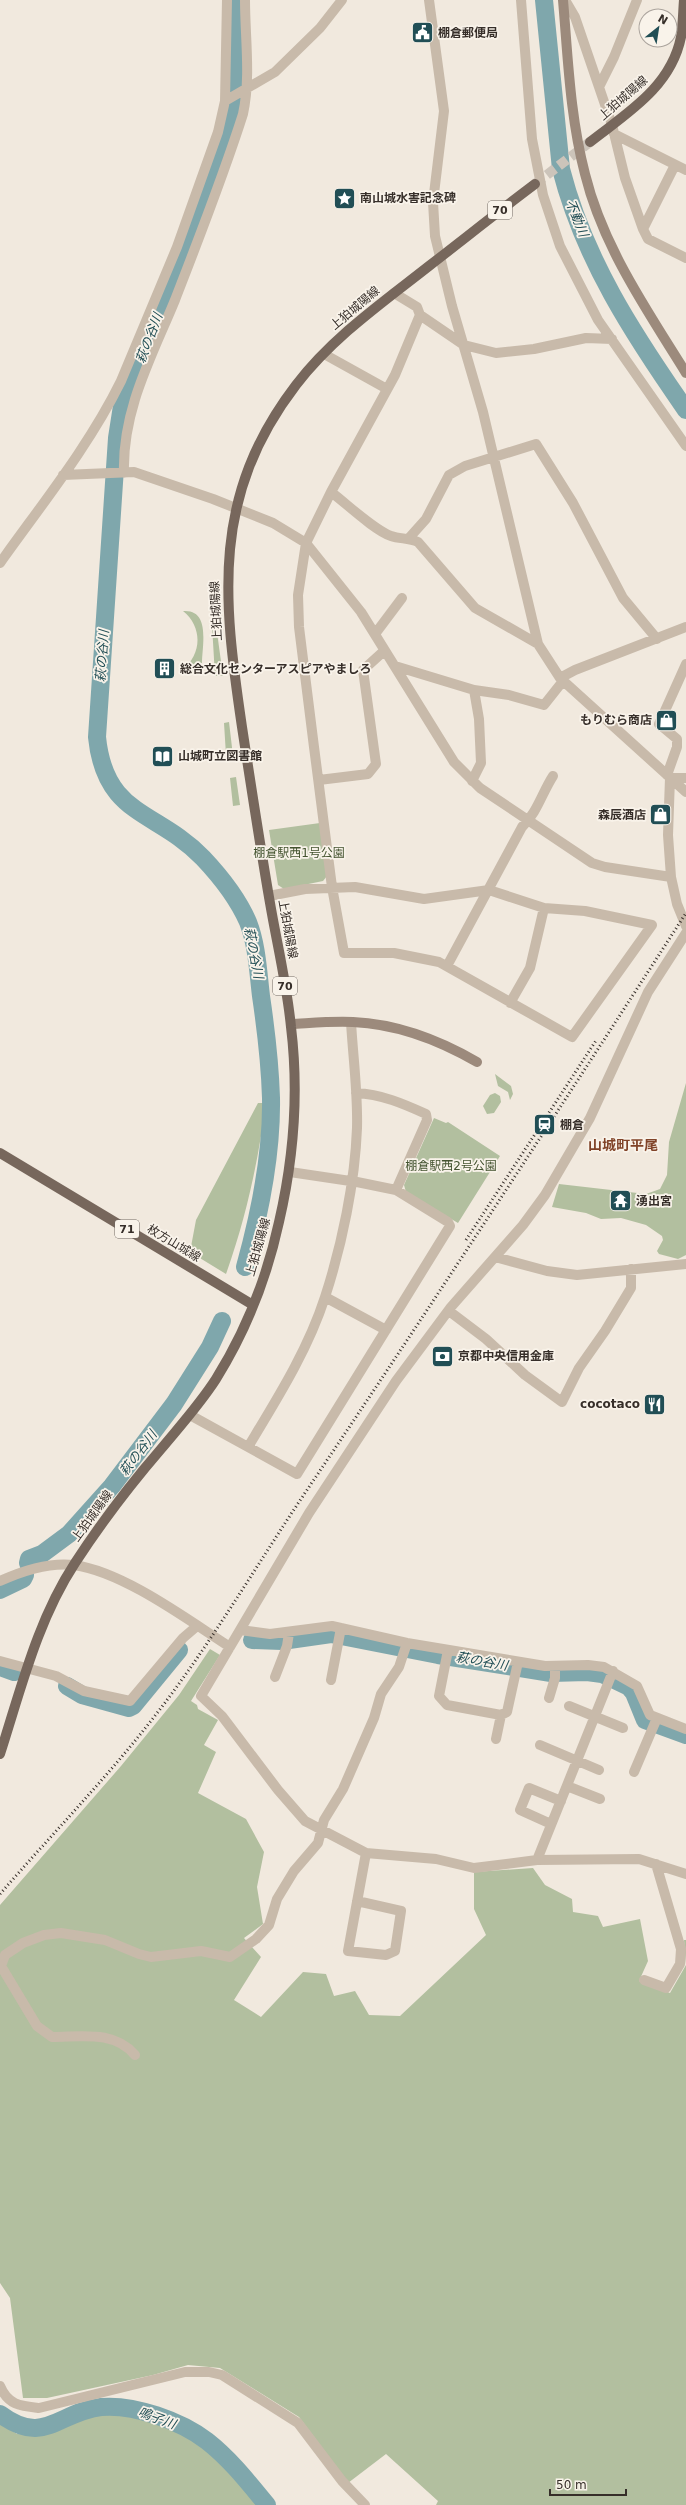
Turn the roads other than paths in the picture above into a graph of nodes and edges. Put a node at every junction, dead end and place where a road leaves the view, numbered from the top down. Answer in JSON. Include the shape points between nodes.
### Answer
{"nodes":[{"id":1,"x":227,"y":0,"type":"edge"},
{"id":2,"x":245,"y":0,"type":"edge"},
{"id":3,"x":342,"y":0,"type":"edge"},
{"id":4,"x":429,"y":0,"type":"edge"},
{"id":5,"x":521,"y":0,"type":"edge"},
{"id":6,"x":564,"y":0,"type":"edge"},
{"id":7,"x":637,"y":0,"type":"edge"},
{"id":8,"x":684,"y":0,"type":"edge"},
{"id":9,"x":599,"y":87,"type":"junction"},
{"id":10,"x":245,"y":89,"type":"junction"},
{"id":11,"x":227,"y":99,"type":"junction"},
{"id":12,"x":613,"y":130,"type":"junction"},
{"id":13,"x":590,"y":142,"type":"tunnel mouth"},
{"id":14,"x":675,"y":165,"type":"junction"},
{"id":15,"x":686,"y":170,"type":"edge"},
{"id":16,"x":535,"y":184,"type":"tunnel mouth"},
{"id":17,"x":643,"y":228,"type":"junction"},
{"id":18,"x":685,"y":254,"type":"edge"},
{"id":19,"x":441,"y":257,"type":"junction"},
{"id":20,"x":394,"y":293,"type":"junction"},
{"id":21,"x":420,"y":315,"type":"junction"},
{"id":22,"x":612,"y":339,"type":"junction"},
{"id":23,"x":464,"y":345,"type":"junction"},
{"id":24,"x":324,"y":354,"type":"junction"},
{"id":25,"x":686,"y":373,"type":"edge"},
{"id":26,"x":387,"y":389,"type":"junction"},
{"id":27,"x":686,"y":446,"type":"edge"},
{"id":28,"x":494,"y":458,"type":"junction"},
{"id":29,"x":122,"y":473,"type":"junction"},
{"id":30,"x":63,"y":475,"type":"junction"},
{"id":31,"x":331,"y":492,"type":"junction"},
{"id":32,"x":237,"y":509,"type":"junction"},
{"id":33,"x":409,"y":538,"type":"junction"},
{"id":34,"x":306,"y":543,"type":"junction"},
{"id":35,"x":0,"y":563,"type":"edge"},
{"id":36,"x":402,"y":598,"type":"dead end"},
{"id":37,"x":686,"y":627,"type":"edge"},
{"id":38,"x":374,"y":634,"type":"junction"},
{"id":39,"x":657,"y":639,"type":"junction"},
{"id":40,"x":538,"y":644,"type":"junction"},
{"id":41,"x":384,"y":651,"type":"junction"},
{"id":42,"x":686,"y":664,"type":"edge"},
{"id":43,"x":396,"y":666,"type":"junction"},
{"id":44,"x":561,"y":680,"type":"junction"},
{"id":45,"x":474,"y":690,"type":"junction"},
{"id":46,"x":554,"y":776,"type":"dead end"},
{"id":47,"x":669,"y":777,"type":"junction"},
{"id":48,"x":686,"y":778,"type":"edge"},
{"id":49,"x":320,"y":780,"type":"junction"},
{"id":50,"x":472,"y":781,"type":"junction"},
{"id":51,"x":686,"y":792,"type":"edge"},
{"id":52,"x":528,"y":822,"type":"junction"},
{"id":53,"x":671,"y":877,"type":"junction"},
{"id":54,"x":332,"y":887,"type":"junction"},
{"id":55,"x":489,"y":890,"type":"junction"},
{"id":56,"x":269,"y":896,"type":"junction"},
{"id":57,"x":544,"y":908,"type":"junction"},
{"id":58,"x":686,"y":926,"type":"edge"},
{"id":59,"x":686,"y":933,"type":"edge"},
{"id":60,"x":682,"y":944,"type":"edge"},
{"id":61,"x":447,"y":966,"type":"junction"},
{"id":62,"x":510,"y":1003,"type":"junction"},
{"id":63,"x":351,"y":1022,"type":"junction"},
{"id":64,"x":291,"y":1024,"type":"junction"},
{"id":65,"x":477,"y":1062,"type":"dead end"},
{"id":66,"x":356,"y":1093,"type":"junction"},
{"id":67,"x":0,"y":1153,"type":"edge"},
{"id":68,"x":290,"y":1172,"type":"junction"},
{"id":69,"x":351,"y":1182,"type":"junction"},
{"id":70,"x":396,"y":1190,"type":"junction"},
{"id":71,"x":495,"y":1257,"type":"junction"},
{"id":72,"x":686,"y":1264,"type":"edge"},
{"id":73,"x":631,"y":1269,"type":"junction"},
{"id":74,"x":325,"y":1296,"type":"junction"},
{"id":75,"x":253,"y":1305,"type":"junction"},
{"id":76,"x":449,"y":1311,"type":"junction"},
{"id":77,"x":386,"y":1330,"type":"junction"},
{"id":78,"x":190,"y":1415,"type":"junction"},
{"id":79,"x":248,"y":1447,"type":"junction"},
{"id":80,"x":73,"y":1565,"type":"junction"},
{"id":81,"x":0,"y":1581,"type":"edge"},
{"id":82,"x":198,"y":1626,"type":"junction"},
{"id":83,"x":240,"y":1630,"type":"junction"},
{"id":84,"x":340,"y":1633,"type":"junction"},
{"id":85,"x":288,"y":1638,"type":"junction"},
{"id":86,"x":406,"y":1646,"type":"junction"},
{"id":87,"x":230,"y":1647,"type":"junction"},
{"id":88,"x":448,"y":1654,"type":"junction"},
{"id":89,"x":0,"y":1661,"type":"edge"},
{"id":90,"x":517,"y":1666,"type":"junction"},
{"id":91,"x":28,"y":1668,"type":"junction"},
{"id":92,"x":555,"y":1671,"type":"junction"},
{"id":93,"x":612,"y":1675,"type":"junction"},
{"id":94,"x":275,"y":1677,"type":"dead end"},
{"id":95,"x":331,"y":1680,"type":"dead end"},
{"id":96,"x":549,"y":1698,"type":"dead end"},
{"id":97,"x":569,"y":1706,"type":"dead end"},
{"id":98,"x":501,"y":1715,"type":"junction"},
{"id":99,"x":595,"y":1717,"type":"junction"},
{"id":100,"x":655,"y":1722,"type":"junction"},
{"id":101,"x":623,"y":1728,"type":"dead end"},
{"id":102,"x":686,"y":1728,"type":"edge"},
{"id":103,"x":496,"y":1739,"type":"dead end"},
{"id":104,"x":540,"y":1745,"type":"dead end"},
{"id":105,"x":0,"y":1754,"type":"edge"},
{"id":106,"x":577,"y":1760,"type":"junction"},
{"id":107,"x":599,"y":1770,"type":"dead end"},
{"id":108,"x":634,"y":1772,"type":"dead end"},
{"id":109,"x":567,"y":1786,"type":"junction"},
{"id":110,"x":600,"y":1800,"type":"dead end"},
{"id":111,"x":561,"y":1801,"type":"junction"},
{"id":112,"x":552,"y":1824,"type":"junction"},
{"id":113,"x":321,"y":1831,"type":"junction"},
{"id":114,"x":366,"y":1853,"type":"junction"},
{"id":115,"x":537,"y":1860,"type":"junction"},
{"id":116,"x":656,"y":1864,"type":"junction"},
{"id":117,"x":686,"y":1874,"type":"edge"},
{"id":118,"x":357,"y":1901,"type":"junction"},
{"id":119,"x":644,"y":1980,"type":"dead end"},
{"id":120,"x":135,"y":2055,"type":"dead end"},
{"id":121,"x":0,"y":2386,"type":"edge"},
{"id":122,"x":365,"y":2505,"type":"edge"}],
"edges":[{"from":1,"to":11,"type":"street"},
{"from":2,"to":10,"type":"street"},
{"from":3,"to":10,"type":"street","via":[[320,28],[275,72]]},
{"from":4,"to":19,"type":"street","via":[[444,111],[433,202],[435,236]]},
{"from":5,"to":22,"type":"street","via":[[532,139],[547,209],[560,246],[586,299]]},
{"from":6,"to":9,"type":"street","via":[[575,17]]},
{"from":6,"to":25,"type":"street","via":[[573,118],[585,175],[604,230],[622,269]]},
{"from":7,"to":9,"type":"street"},
{"from":8,"to":12,"type":"main road","name":"上狛城陽線","via":[[681,36],[666,75]]},
{"from":9,"to":12,"type":"street"},
{"from":10,"to":11,"type":"street"},
{"from":10,"to":29,"type":"street","via":[[243,114],[231,150],[182,281],[137,388],[126,431]]},
{"from":11,"to":30,"type":"street","via":[[218,132],[177,247],[121,381],[112,400]]},
{"from":12,"to":13,"type":"main road","name":"上狛城陽線"},
{"from":12,"to":14,"type":"street"},
{"from":12,"to":17,"type":"street","via":[[625,178]]},
{"from":14,"to":15,"type":"street"},
{"from":14,"to":17,"type":"street"},
{"from":16,"to":19,"type":"main road","name":"上狛城陽線","number":"70"},
{"from":17,"to":18,"type":"street","via":[[648,239]]},
{"from":19,"to":20,"type":"main road","name":"上狛城陽線","number":"70"},
{"from":19,"to":23,"type":"street"},
{"from":20,"to":21,"type":"street","via":[[417,306]]},
{"from":20,"to":24,"type":"main road","name":"上狛城陽線","number":"70","via":[[364,316]]},
{"from":21,"to":23,"type":"street"},
{"from":21,"to":26,"type":"street"},
{"from":22,"to":23,"type":"street","via":[[586,338],[534,349],[496,353]]},
{"from":22,"to":27,"type":"street"},
{"from":23,"to":28,"type":"street"},
{"from":24,"to":26,"type":"street"},
{"from":24,"to":32,"type":"main road","name":"上狛城陽線","number":"70","via":[[294,389],[268,428],[249,470]]},
{"from":26,"to":31,"type":"street"},
{"from":28,"to":33,"type":"street","via":[[465,466],[449,475],[426,519]]},
{"from":28,"to":39,"type":"street","via":[[536,444],[573,503],[622,598]]},
{"from":28,"to":40,"type":"street"},
{"from":29,"to":30,"type":"street"},
{"from":29,"to":32,"type":"street","via":[[134,472]]},
{"from":30,"to":35,"type":"street"},
{"from":31,"to":33,"type":"street","via":[[379,530],[392,536]]},
{"from":31,"to":34,"type":"street"},
{"from":32,"to":34,"type":"street","via":[[273,523]]},
{"from":32,"to":56,"type":"main road","name":"上狛城陽線","number":"70","via":[[230,544],[227,583],[229,629]]},
{"from":33,"to":40,"type":"street","via":[[418,542],[479,611]]},
{"from":34,"to":38,"type":"street","via":[[342,586]]},
{"from":34,"to":49,"type":"street","via":[[298,595],[299,627]]},
{"from":36,"to":38,"type":"street"},
{"from":37,"to":39,"type":"street"},
{"from":38,"to":41,"type":"street"},
{"from":39,"to":44,"type":"street","via":[[576,670]]},
{"from":40,"to":44,"type":"street"},
{"from":41,"to":43,"type":"street"},
{"from":41,"to":49,"type":"street","via":[[363,670],[376,764],[368,774]]},
{"from":42,"to":47,"type":"street","via":[[659,724],[677,739]]},
{"from":43,"to":45,"type":"street"},
{"from":43,"to":50,"type":"street","via":[[454,762]]},
{"from":44,"to":45,"type":"street","via":[[544,705],[509,695]]},
{"from":44,"to":47,"type":"street"},
{"from":45,"to":50,"type":"street","via":[[479,719],[481,763]]},
{"from":46,"to":52,"type":"street"},
{"from":47,"to":48,"type":"street"},
{"from":47,"to":51,"type":"street"},
{"from":47,"to":53,"type":"street","via":[[668,835]]},
{"from":49,"to":54,"type":"street"},
{"from":50,"to":52,"type":"street"},
{"from":52,"to":53,"type":"street","via":[[592,863]]},
{"from":52,"to":55,"type":"street","via":[[522,827]]},
{"from":53,"to":58,"type":"street","via":[[677,904]]},
{"from":54,"to":55,"type":"street","via":[[355,887],[424,899]]},
{"from":54,"to":56,"type":"street"},
{"from":54,"to":61,"type":"street","via":[[344,953],[394,953],[425,958]]},
{"from":55,"to":57,"type":"street"},
{"from":55,"to":61,"type":"street"},
{"from":56,"to":64,"type":"main road","name":"上狛城陽線","number":"70"},
{"from":57,"to":62,"type":"street","via":[[530,968]]},
{"from":57,"to":62,"type":"street","via":[[585,911],[652,925],[572,1037]]},
{"from":59,"to":60,"type":"street"},
{"from":60,"to":71,"type":"street","via":[[648,992],[590,1118],[553,1182]]},
{"from":61,"to":62,"type":"street"},
{"from":63,"to":64,"type":"street"},
{"from":63,"to":65,"type":"street","via":[[420,1035],[453,1048]]},
{"from":63,"to":66,"type":"street"},
{"from":64,"to":68,"type":"main road","name":"上狛城陽線","number":"70","via":[[295,1110]]},
{"from":66,"to":69,"type":"street","via":[[357,1127]]},
{"from":66,"to":70,"type":"street","via":[[403,1103],[426,1114],[427,1120]]},
{"from":67,"to":75,"type":"main road","name":"枚方山城線","number":"71"},
{"from":68,"to":69,"type":"street"},
{"from":68,"to":75,"type":"main road","name":"上狛城陽線","number":"70","via":[[271,1256]]},
{"from":69,"to":70,"type":"street"},
{"from":69,"to":74,"type":"street","via":[[345,1221]]},
{"from":70,"to":77,"type":"street","via":[[448,1222],[450,1226]]},
{"from":71,"to":73,"type":"street","via":[[567,1274],[588,1275]]},
{"from":71,"to":76,"type":"street"},
{"from":72,"to":73,"type":"street"},
{"from":73,"to":76,"type":"street","via":[[631,1288],[580,1368],[562,1402],[525,1375],[486,1339]]},
{"from":74,"to":77,"type":"street"},
{"from":74,"to":79,"type":"street","via":[[295,1365]]},
{"from":75,"to":78,"type":"main road","name":"上狛城陽線","number":"70","via":[[216,1380]]},
{"from":76,"to":83,"type":"street","via":[[396,1381],[308,1513]]},
{"from":77,"to":79,"type":"street","via":[[297,1474]]},
{"from":78,"to":79,"type":"street"},
{"from":78,"to":80,"type":"main road","name":"上狛城陽線","number":"70","via":[[109,1513]]},
{"from":80,"to":81,"type":"street","via":[[44,1566]]},
{"from":80,"to":82,"type":"street","via":[[97,1570],[126,1583]]},
{"from":80,"to":91,"type":"main road","name":"上狛城陽線","number":"70","via":[[47,1611]]},
{"from":82,"to":87,"type":"street"},
{"from":82,"to":91,"type":"street","via":[[183,1638],[130,1701],[84,1691],[56,1676]]},
{"from":83,"to":85,"type":"street"},
{"from":83,"to":87,"type":"street"},
{"from":84,"to":85,"type":"street","via":[[319,1626]]},
{"from":84,"to":86,"type":"street"},
{"from":84,"to":95,"type":"street"},
{"from":85,"to":94,"type":"street"},
{"from":86,"to":88,"type":"street"},
{"from":86,"to":113,"type":"street","via":[[398,1667],[381,1694],[346,1782],[324,1820]]},
{"from":87,"to":113,"type":"street","via":[[201,1696],[222,1716],[305,1821]]},
{"from":88,"to":90,"type":"street"},
{"from":88,"to":98,"type":"street","via":[[440,1696],[447,1705]]},
{"from":89,"to":91,"type":"street"},
{"from":90,"to":92,"type":"street"},
{"from":90,"to":98,"type":"street","via":[[508,1712]]},
{"from":91,"to":105,"type":"main road","name":"上狛城陽線","number":"70"},
{"from":92,"to":93,"type":"street","via":[[588,1665]]},
{"from":92,"to":96,"type":"street"},
{"from":93,"to":99,"type":"street"},
{"from":93,"to":100,"type":"street","via":[[637,1686]]},
{"from":97,"to":99,"type":"street"},
{"from":98,"to":103,"type":"street"},
{"from":99,"to":101,"type":"street"},
{"from":99,"to":106,"type":"street"},
{"from":100,"to":102,"type":"street"},
{"from":100,"to":108,"type":"street"},
{"from":104,"to":106,"type":"street"},
{"from":106,"to":107,"type":"street"},
{"from":106,"to":109,"type":"street"},
{"from":109,"to":110,"type":"street"},
{"from":109,"to":111,"type":"street"},
{"from":111,"to":112,"type":"street"},
{"from":111,"to":112,"type":"street","via":[[529,1788],[520,1810]]},
{"from":112,"to":115,"type":"street"},
{"from":113,"to":114,"type":"street","via":[[335,1835]]},
{"from":113,"to":120,"type":"street","via":[[318,1843],[294,1871],[277,1899],[269,1925],[256,1939],[230,1957],[201,1951],[151,1957],[105,1940],[61,1933],[44,1935],[23,1943],[5,1955],[2,1966],[37,2026],[44,2033],[52,2037],[112,2038],[122,2042]]},
{"from":114,"to":115,"type":"street","via":[[436,1858],[474,1868]]},
{"from":114,"to":118,"type":"street"},
{"from":115,"to":116,"type":"street","via":[[639,1859]]},
{"from":116,"to":117,"type":"street"},
{"from":116,"to":119,"type":"street","via":[[681,1949],[680,1964],[666,1988]]},
{"from":118,"to":118,"type":"street","via":[[348,1951],[386,1955],[395,1951],[401,1911]]},
{"from":121,"to":122,"type":"street","via":[[5,2397],[21,2406],[39,2408],[185,2372],[208,2372],[222,2376],[298,2423],[342,2481]]}]}
